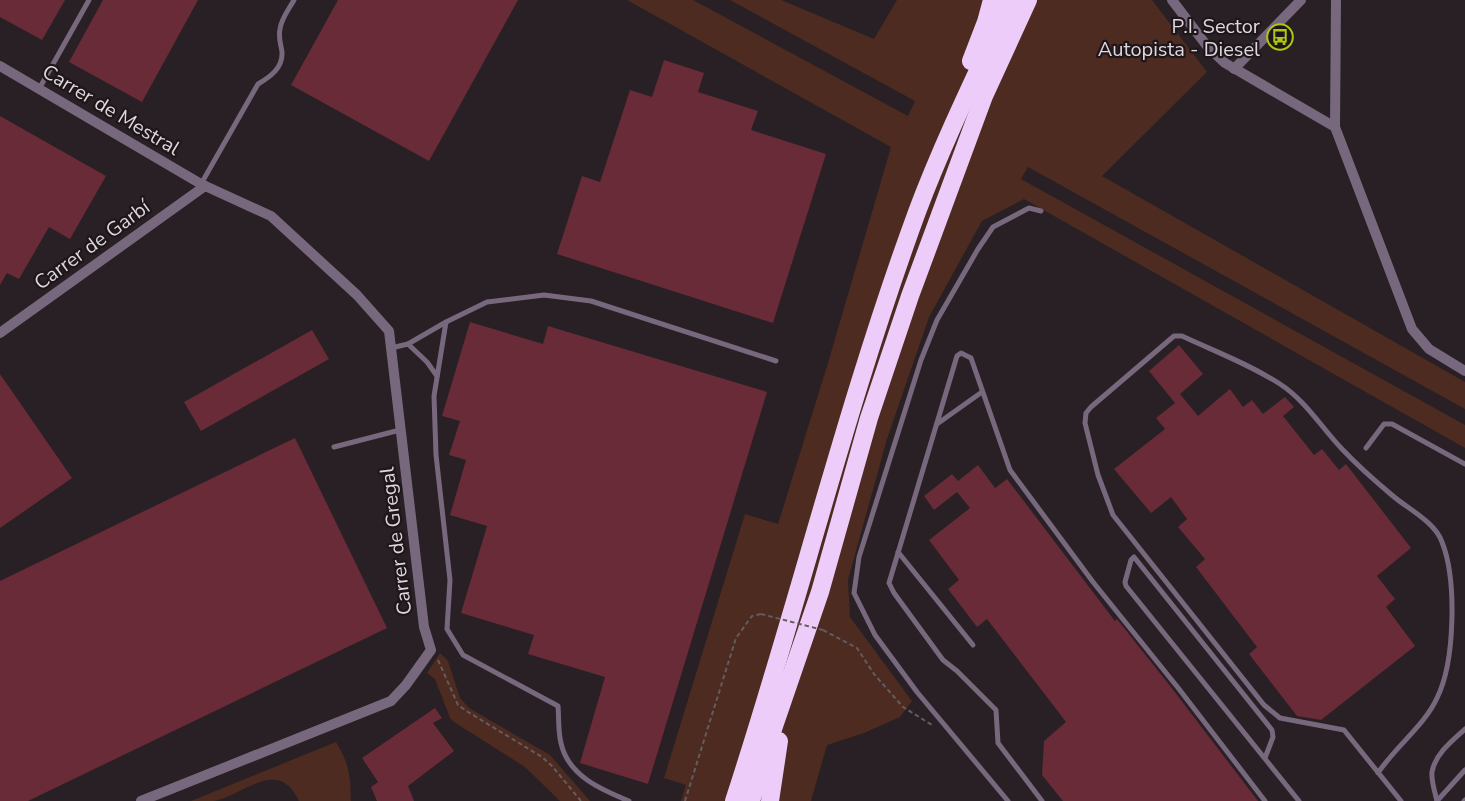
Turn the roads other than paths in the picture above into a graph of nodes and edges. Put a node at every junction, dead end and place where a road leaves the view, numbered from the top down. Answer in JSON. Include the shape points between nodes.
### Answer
{"nodes":[{"id":1,"x":89,"y":0,"type":"edge"},
{"id":2,"x":294,"y":0,"type":"edge"},
{"id":3,"x":992,"y":0,"type":"edge"},
{"id":4,"x":1011,"y":0,"type":"edge"},
{"id":5,"x":1028,"y":0,"type":"edge"},
{"id":6,"x":1041,"y":0,"type":"edge"},
{"id":7,"x":1301,"y":0,"type":"edge"},
{"id":8,"x":1336,"y":0,"type":"edge"},
{"id":9,"x":1176,"y":3,"type":"edge"},
{"id":10,"x":0,"y":66,"type":"edge"},
{"id":11,"x":1234,"y":69,"type":"junction"},
{"id":12,"x":39,"y":89,"type":"junction"},
{"id":13,"x":1335,"y":128,"type":"junction"},
{"id":14,"x":963,"y":153,"type":"junction"},
{"id":15,"x":203,"y":185,"type":"junction"},
{"id":16,"x":918,"y":209,"type":"junction"},
{"id":17,"x":1041,"y":212,"type":"dead end"},
{"id":18,"x":446,"y":322,"type":"junction"},
{"id":19,"x":0,"y":333,"type":"edge"},
{"id":20,"x":408,"y":344,"type":"junction"},
{"id":21,"x":390,"y":348,"type":"junction"},
{"id":22,"x":776,"y":361,"type":"dead end"},
{"id":23,"x":1465,"y":371,"type":"edge"},
{"id":24,"x":437,"y":376,"type":"junction"},
{"id":25,"x":982,"y":392,"type":"junction"},
{"id":26,"x":936,"y":424,"type":"junction"},
{"id":27,"x":400,"y":430,"type":"junction"},
{"id":28,"x":334,"y":447,"type":"dead end"},
{"id":29,"x":1366,"y":448,"type":"dead end"},
{"id":30,"x":1465,"y":464,"type":"edge"},
{"id":31,"x":898,"y":552,"type":"junction"},
{"id":32,"x":973,"y":645,"type":"dead end"},
{"id":33,"x":795,"y":665,"type":"junction"},
{"id":34,"x":1465,"y":729,"type":"edge"},
{"id":35,"x":1265,"y":758,"type":"junction"},
{"id":36,"x":1465,"y":770,"type":"edge"},
{"id":37,"x":1378,"y":773,"type":"junction"},
{"id":38,"x":141,"y":801,"type":"edge"},
{"id":39,"x":629,"y":801,"type":"edge"},
{"id":40,"x":734,"y":801,"type":"edge"},
{"id":41,"x":751,"y":801,"type":"edge"},
{"id":42,"x":770,"y":801,"type":"edge"},
{"id":43,"x":1008,"y":801,"type":"edge"},
{"id":44,"x":1042,"y":801,"type":"edge"},
{"id":45,"x":1265,"y":801,"type":"edge"},
{"id":46,"x":1299,"y":801,"type":"edge"},
{"id":47,"x":1401,"y":801,"type":"edge"},
{"id":48,"x":1437,"y":801,"type":"edge"}],
"edges":[{"from":1,"to":12,"type":"lane"},
{"from":2,"to":15,"type":"lane","via":[[280,26],[279,66],[271,77],[258,84]]},
{"from":3,"to":16,"type":"highway"},
{"from":4,"to":16,"type":"highway"},
{"from":5,"to":14,"type":"highway"},
{"from":6,"to":14,"type":"highway"},
{"from":7,"to":11,"type":"street"},
{"from":8,"to":13,"type":"street"},
{"from":9,"to":11,"type":"street","via":[[1207,46]]},
{"from":10,"to":12,"type":"street","name":"Carrer de Mestral"},
{"from":11,"to":13,"type":"street"},
{"from":12,"to":15,"type":"street","name":"Carrer de Mestral"},
{"from":13,"to":23,"type":"street","via":[[1412,329],[1429,349]]},
{"from":14,"to":33,"type":"highway","via":[[872,406],[820,592]]},
{"from":15,"to":19,"type":"street","name":"Carrer de Garbí"},
{"from":15,"to":21,"type":"street","name":"Carrer de Gregal","via":[[271,216],[357,295],[389,332]]},
{"from":16,"to":40,"type":"highway","via":[[870,352]]},
{"from":17,"to":43,"type":"lane","via":[[1029,208],[993,227],[937,320],[859,557],[854,593],[875,635],[943,726]]},
{"from":18,"to":20,"type":"lane"},
{"from":18,"to":22,"type":"lane","via":[[487,302],[544,296],[591,302]]},
{"from":18,"to":24,"type":"lane"},
{"from":20,"to":21,"type":"lane"},
{"from":20,"to":24,"type":"lane"},
{"from":21,"to":27,"type":"street","name":"Carrer de Gregal"},
{"from":24,"to":39,"type":"lane","via":[[436,455],[450,580],[447,628],[463,655],[558,706],[561,744],[573,768],[597,788]]},
{"from":25,"to":26,"type":"lane"},
{"from":25,"to":26,"type":"lane","via":[[971,358],[961,353]]},
{"from":25,"to":45,"type":"lane","via":[[1010,470]]},
{"from":26,"to":31,"type":"lane"},
{"from":27,"to":28,"type":"lane"},
{"from":27,"to":38,"type":"street","name":"Carrer de Gregal","via":[[424,627],[431,650],[406,686],[391,701]]},
{"from":29,"to":30,"type":"lane","via":[[1384,424],[1392,424]]},
{"from":31,"to":32,"type":"lane"},
{"from":31,"to":44,"type":"lane","via":[[889,583],[894,593],[943,660],[996,710],[998,743]]},
{"from":33,"to":41,"type":"highway"},
{"from":33,"to":42,"type":"highway"},
{"from":34,"to":48,"type":"lane","via":[[1435,762],[1432,774]]},
{"from":35,"to":35,"type":"lane","via":[[1272,730],[1134,557],[1126,586]]},
{"from":35,"to":46,"type":"lane"},
{"from":36,"to":48,"type":"lane"},
{"from":37,"to":37,"type":"lane","via":[[1427,714],[1443,684],[1452,591],[1442,540],[1341,449],[1313,412],[1281,384],[1182,336],[1174,336],[1086,413],[1098,475],[1113,515],[1264,705],[1280,718],[1344,730]]},
{"from":37,"to":47,"type":"lane"}]}
